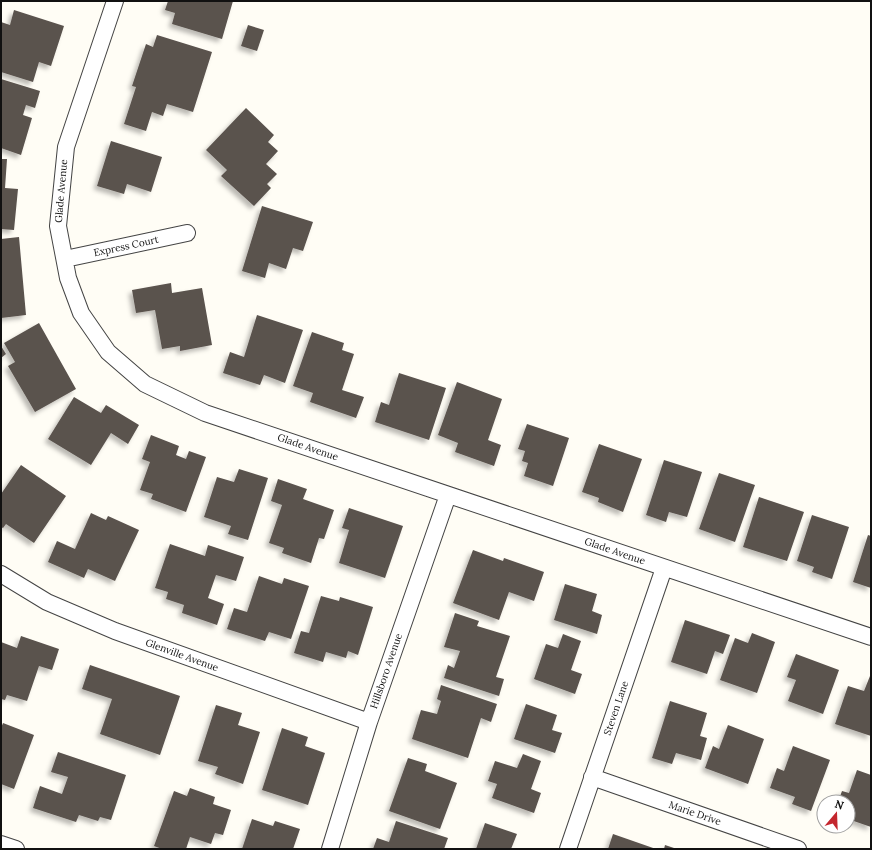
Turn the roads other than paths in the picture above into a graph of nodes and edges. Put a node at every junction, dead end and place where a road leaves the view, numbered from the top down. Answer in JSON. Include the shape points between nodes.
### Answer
{"nodes":[{"id":1,"x":114,"y":1,"type":"edge"},
{"id":2,"x":187,"y":233,"type":"dead end"},
{"id":3,"x":65,"y":259,"type":"junction"},
{"id":4,"x":448,"y":495,"type":"junction"},
{"id":5,"x":664,"y":568,"type":"junction"},
{"id":6,"x":1,"y":574,"type":"edge"},
{"id":7,"x":871,"y":637,"type":"edge"},
{"id":8,"x":369,"y":722,"type":"junction"},
{"id":9,"x":592,"y":777,"type":"junction"},
{"id":10,"x":1,"y":844,"type":"edge"},
{"id":11,"x":16,"y":849,"type":"edge"},
{"id":12,"x":330,"y":849,"type":"edge"},
{"id":13,"x":568,"y":849,"type":"edge"},
{"id":14,"x":798,"y":849,"type":"edge"}],
"edges":[{"from":1,"to":3,"type":"street","name":"Glade Avenue","via":[[66,147],[58,226]]},
{"from":2,"to":3,"type":"street","name":"Express Court"},
{"from":3,"to":4,"type":"street","name":"Glade Avenue","via":[[68,278],[81,313],[108,352],[146,384],[205,412]]},
{"from":4,"to":5,"type":"street","name":"Glade Avenue"},
{"from":4,"to":8,"type":"street","name":"Hillsboro Avenue"},
{"from":5,"to":7,"type":"street","name":"Glade Avenue"},
{"from":5,"to":9,"type":"street","name":"Steven Lane"},
{"from":6,"to":8,"type":"street","name":"Glenville Avenue","via":[[47,602],[115,632]]},
{"from":8,"to":12,"type":"street","name":"Hillsboro Avenue"},
{"from":9,"to":13,"type":"street","name":"Steven Lane"},
{"from":9,"to":14,"type":"street","name":"Marie Drive"},
{"from":10,"to":11,"type":"street"}]}
